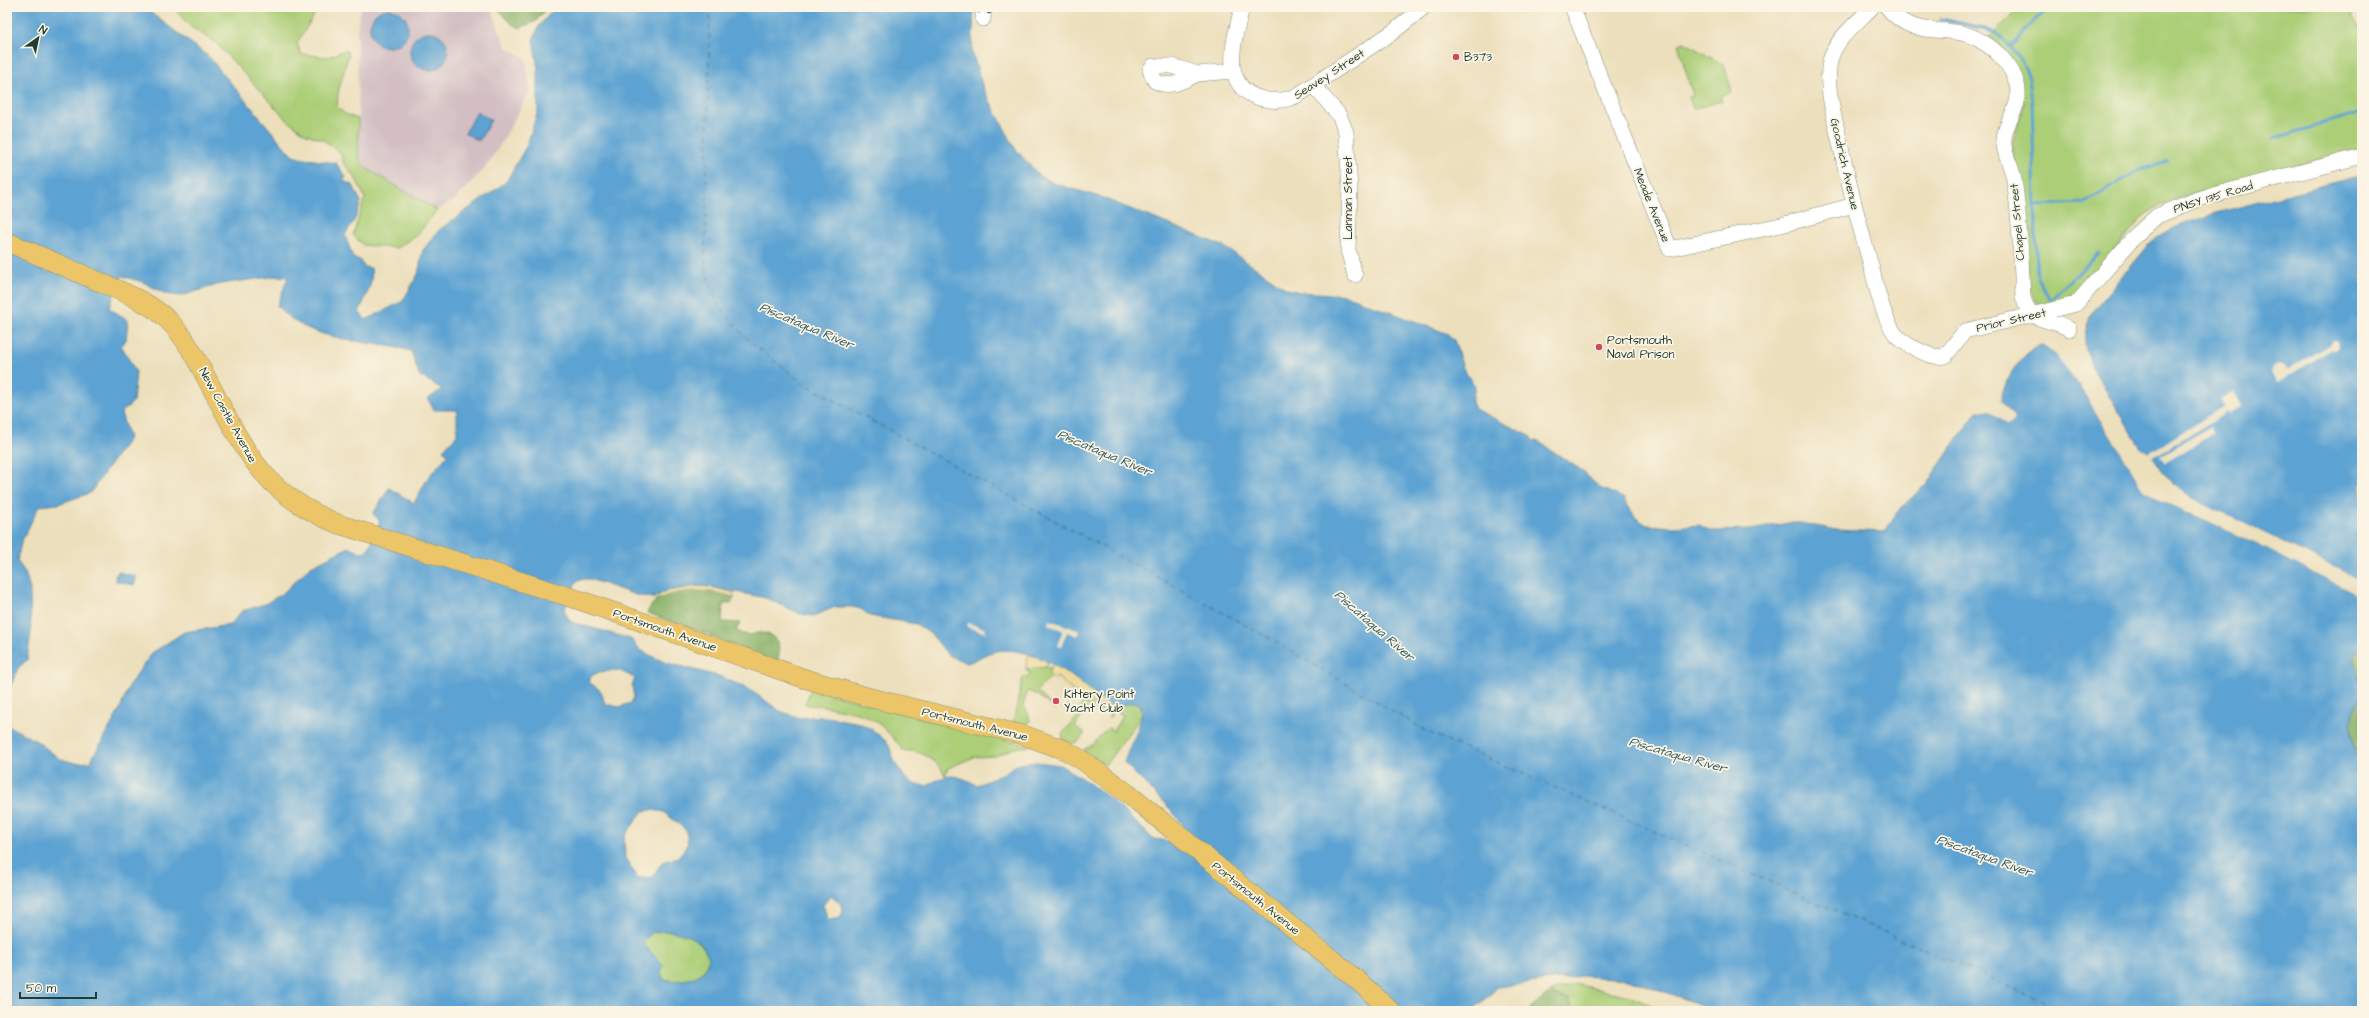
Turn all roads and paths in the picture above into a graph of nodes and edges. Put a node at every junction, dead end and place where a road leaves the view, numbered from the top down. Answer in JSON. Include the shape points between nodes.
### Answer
{"nodes":[{"id":1,"x":1242,"y":7,"type":"edge"},
{"id":2,"x":1424,"y":7,"type":"edge"},
{"id":3,"x":1572,"y":7,"type":"edge"},
{"id":4,"x":1872,"y":7,"type":"edge"},
{"id":5,"x":1887,"y":7,"type":"edge"},
{"id":6,"x":1233,"y":71,"type":"junction"},
{"id":7,"x":1197,"y":74,"type":"dead end"},
{"id":8,"x":1313,"y":85,"type":"junction"},
{"id":9,"x":2362,"y":156,"type":"edge"},
{"id":10,"x":1854,"y":205,"type":"junction"},
{"id":11,"x":7,"y":242,"type":"edge"},
{"id":12,"x":1355,"y":274,"type":"dead end"},
{"id":13,"x":2076,"y":304,"type":"joint"},
{"id":14,"x":2032,"y":316,"type":"junction"},
{"id":15,"x":2069,"y":329,"type":"dead end"},
{"id":16,"x":1893,"y":332,"type":"joint"},
{"id":17,"x":486,"y":570,"type":"joint"},
{"id":18,"x":1391,"y":1011,"type":"edge"}],
"edges":[{"from":1,"to":6,"type":"street","via":[[1232,57]]},
{"from":2,"to":8,"type":"street","name":"Seavey Street","via":[[1393,32]]},
{"from":3,"to":10,"type":"street","name":"Meade Avenue","via":[[1670,249],[1785,224]]},
{"from":4,"to":10,"type":"street","name":"Goodrich Avenue","via":[[1838,42],[1829,69],[1834,117]]},
{"from":5,"to":14,"type":"street","name":"Chapel Street","via":[[1904,24],[1979,39],[2000,55],[2011,70],[2019,97],[2018,105],[2006,128],[2005,156],[2014,179],[2023,297]]},
{"from":6,"to":7,"type":"street"},
{"from":6,"to":8,"type":"street","name":"Seavey Street","via":[[1247,92],[1270,101],[1288,100]]},
{"from":8,"to":12,"type":"street","name":"Lanman Street","via":[[1340,114],[1346,132],[1350,188],[1348,250]]},
{"from":9,"to":13,"type":"street","name":"PNSY 135 Road","via":[[2198,199],[2157,216],[2136,235]]},
{"from":10,"to":16,"type":"street","name":"Goodrich Avenue","via":[[1879,295]]},
{"from":11,"to":17,"type":"main road","name":"New Castle Avenue","via":[[122,291],[166,318],[181,334],[246,453],[275,487],[312,512],[367,533]]},
{"from":13,"to":14,"type":"street","name":"Prior Street"},
{"from":14,"to":15,"type":"street"},
{"from":14,"to":16,"type":"street","name":"Prior Street","via":[[1965,331],[1949,353],[1938,357],[1922,352]]},
{"from":17,"to":18,"type":"main road","name":"Portsmouth Avenue","via":[[806,679],[871,698],[1023,735],[1065,750],[1144,807],[1356,979]]}]}
